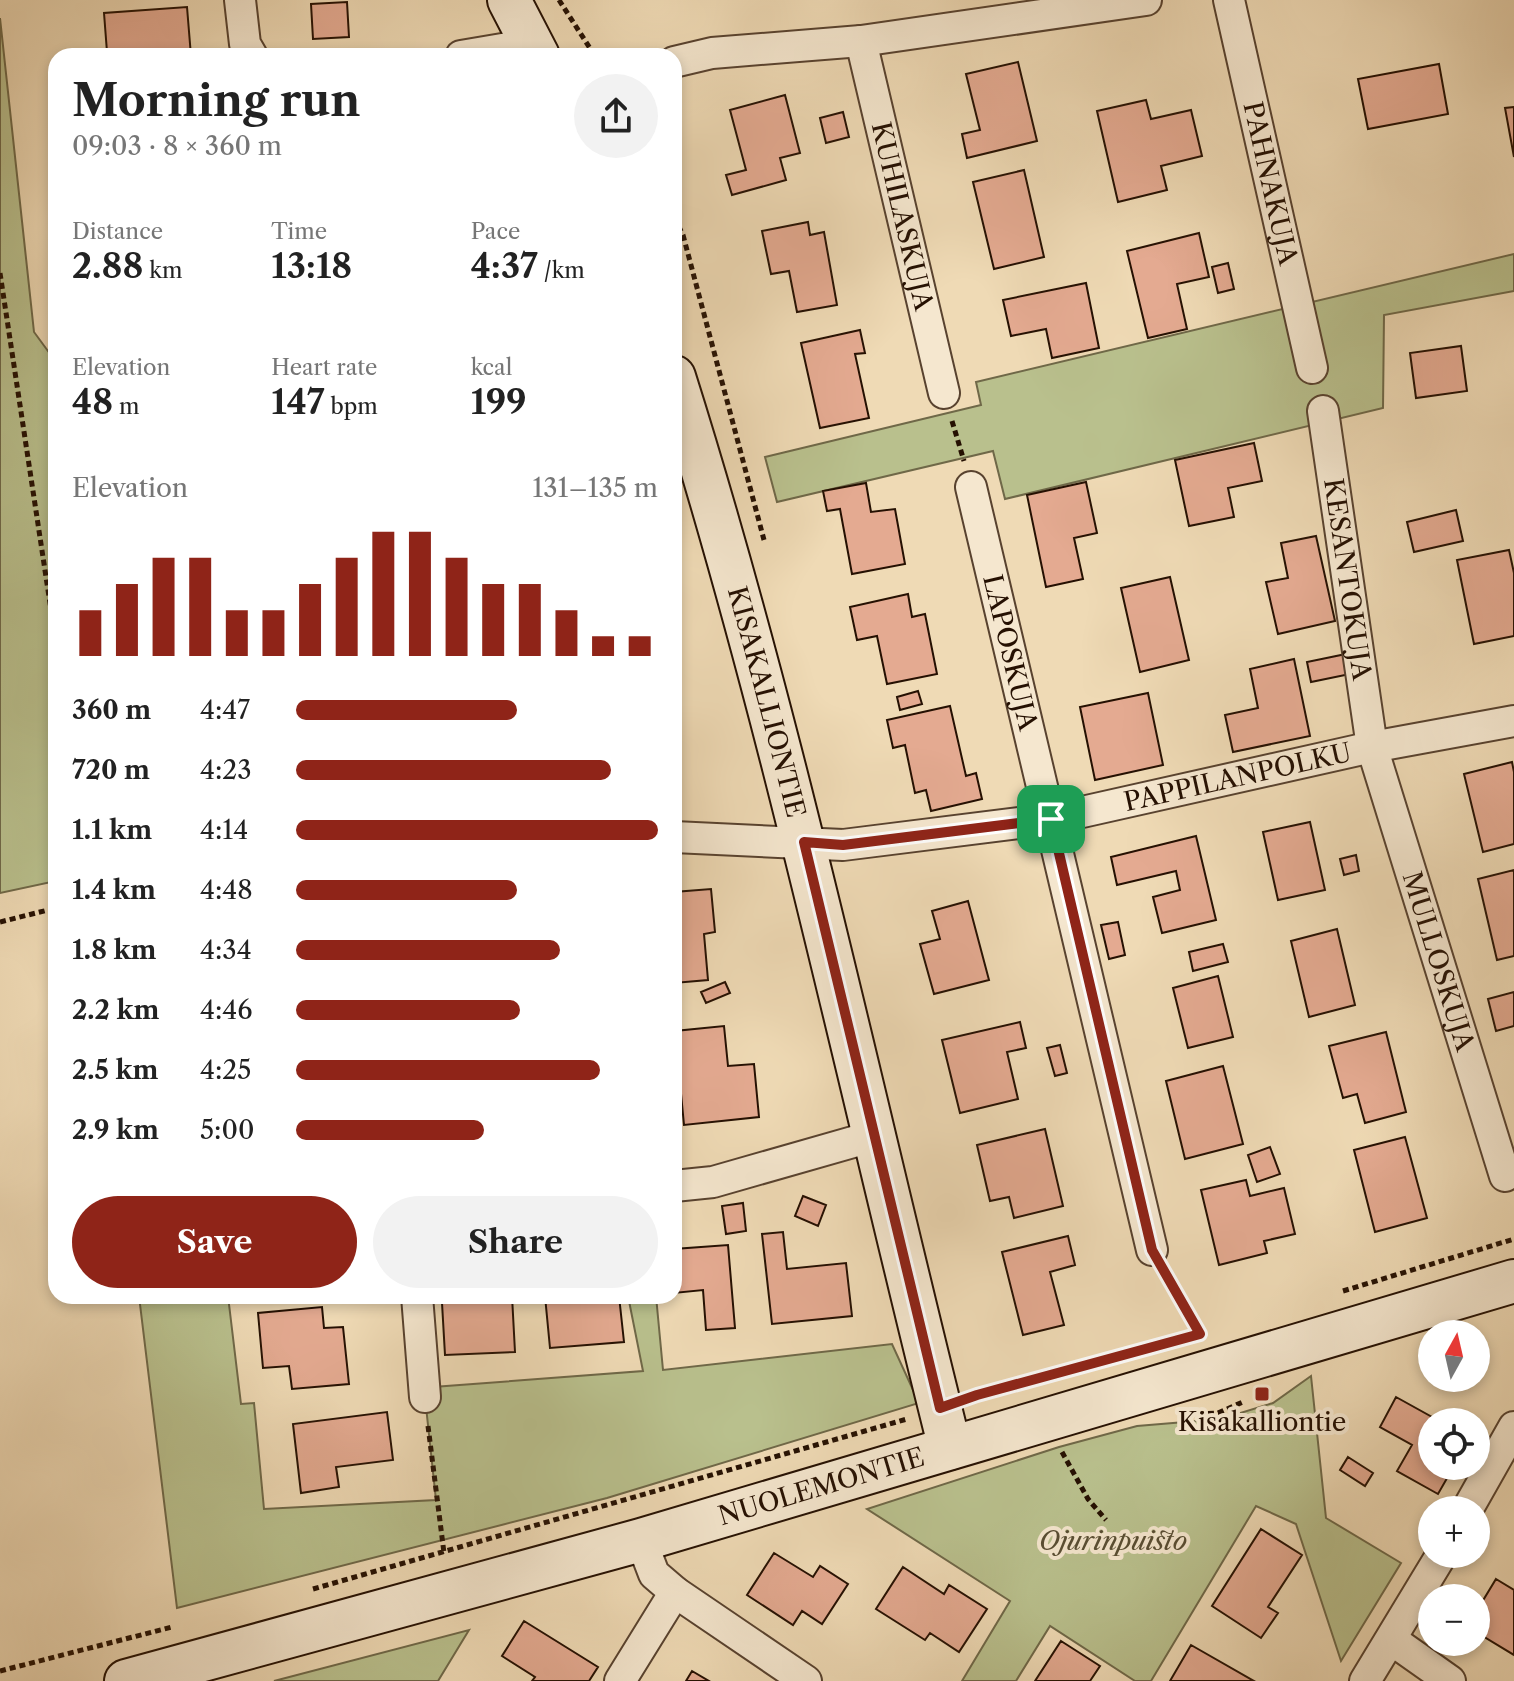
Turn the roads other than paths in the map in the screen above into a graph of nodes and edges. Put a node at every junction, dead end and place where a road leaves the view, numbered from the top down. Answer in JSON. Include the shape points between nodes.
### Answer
{"nodes":[{"id":1,"x":240,"y":0,"type":"edge"},
{"id":2,"x":509,"y":0,"type":"edge"},
{"id":3,"x":1146,"y":0,"type":"edge"},
{"id":4,"x":1229,"y":0,"type":"edge"},
{"id":5,"x":861,"y":41,"type":"junction"},
{"id":6,"x":247,"y":48,"type":"edge"},
{"id":7,"x":534,"y":48,"type":"edge"},
{"id":8,"x":682,"y":60,"type":"edge"},
{"id":9,"x":1312,"y":368,"type":"dead end"},
{"id":10,"x":944,"y":393,"type":"road end"},
{"id":11,"x":682,"y":403,"type":"edge"},
{"id":12,"x":1323,"y":411,"type":"dead end"},
{"id":13,"x":971,"y":487,"type":"road end"},
{"id":14,"x":1514,"y":721,"type":"edge"},
{"id":15,"x":1372,"y":747,"type":"junction"},
{"id":16,"x":1051,"y":819,"type":"junction"},
{"id":17,"x":682,"y":837,"type":"edge"},
{"id":18,"x":804,"y":842,"type":"junction"},
{"id":19,"x":874,"y":1136,"type":"junction"},
{"id":20,"x":1505,"y":1176,"type":"dead end"},
{"id":21,"x":682,"y":1185,"type":"edge"},
{"id":22,"x":1152,"y":1250,"type":"road end"},
{"id":23,"x":1514,"y":1281,"type":"edge"},
{"id":24,"x":418,"y":1304,"type":"edge"},
{"id":25,"x":425,"y":1397,"type":"road end"},
{"id":26,"x":1514,"y":1427,"type":"edge"},
{"id":27,"x":950,"y":1448,"type":"junction"},
{"id":28,"x":1475,"y":1496,"type":"edge"},
{"id":29,"x":641,"y":1540,"type":"junction"},
{"id":30,"x":1434,"y":1568,"type":"edge"},
{"id":31,"x":675,"y":1592,"type":"junction"},
{"id":32,"x":1392,"y":1640,"type":"junction"},
{"id":33,"x":126,"y":1681,"type":"edge"},
{"id":34,"x":620,"y":1681,"type":"edge"},
{"id":35,"x":806,"y":1681,"type":"edge"},
{"id":36,"x":1365,"y":1681,"type":"edge"},
{"id":37,"x":1450,"y":1681,"type":"edge"}],
"edges":[{"from":1,"to":6,"type":"street"},
{"from":2,"to":7,"type":"street"},
{"from":3,"to":5,"type":"street"},
{"from":4,"to":9,"type":"street","name":"PAHNAKUJA"},
{"from":5,"to":8,"type":"street"},
{"from":5,"to":10,"type":"street","name":"KUHILASKUJA"},
{"from":11,"to":18,"type":"street","name":"KISAKALLIONTIE"},
{"from":12,"to":15,"type":"street","name":"KESANTOKUJA"},
{"from":13,"to":16,"type":"street","name":"LAPOSKUJA"},
{"from":14,"to":15,"type":"street","name":"PAPPILANPOLKU"},
{"from":15,"to":16,"type":"street","name":"PAPPILANPOLKU"},
{"from":15,"to":20,"type":"street","name":"MULLOSKUJA"},
{"from":16,"to":18,"type":"street","name":"PAPPILANPOLKU","via":[[843,845]]},
{"from":16,"to":22,"type":"street","name":"LAPOSKUJA"},
{"from":17,"to":18,"type":"street","name":"PAPPILANPOLKU"},
{"from":18,"to":19,"type":"street","name":"KISAKALLIONTIE"},
{"from":19,"to":21,"type":"street","via":[[713,1182]]},
{"from":19,"to":27,"type":"street","name":"KISAKALLIONTIE"},
{"from":23,"to":27,"type":"street","name":"NUOLEMONTIE"},
{"from":24,"to":25,"type":"street"},
{"from":26,"to":28,"type":"street"},
{"from":27,"to":29,"type":"street","name":"NUOLEMONTIE"},
{"from":29,"to":31,"type":"street","via":[[654,1574]]},
{"from":29,"to":33,"type":"street","name":"NUOLEMONTIE"},
{"from":30,"to":32,"type":"street"},
{"from":31,"to":34,"type":"street"},
{"from":31,"to":35,"type":"street"},
{"from":32,"to":36,"type":"street"},
{"from":32,"to":37,"type":"street"}]}
